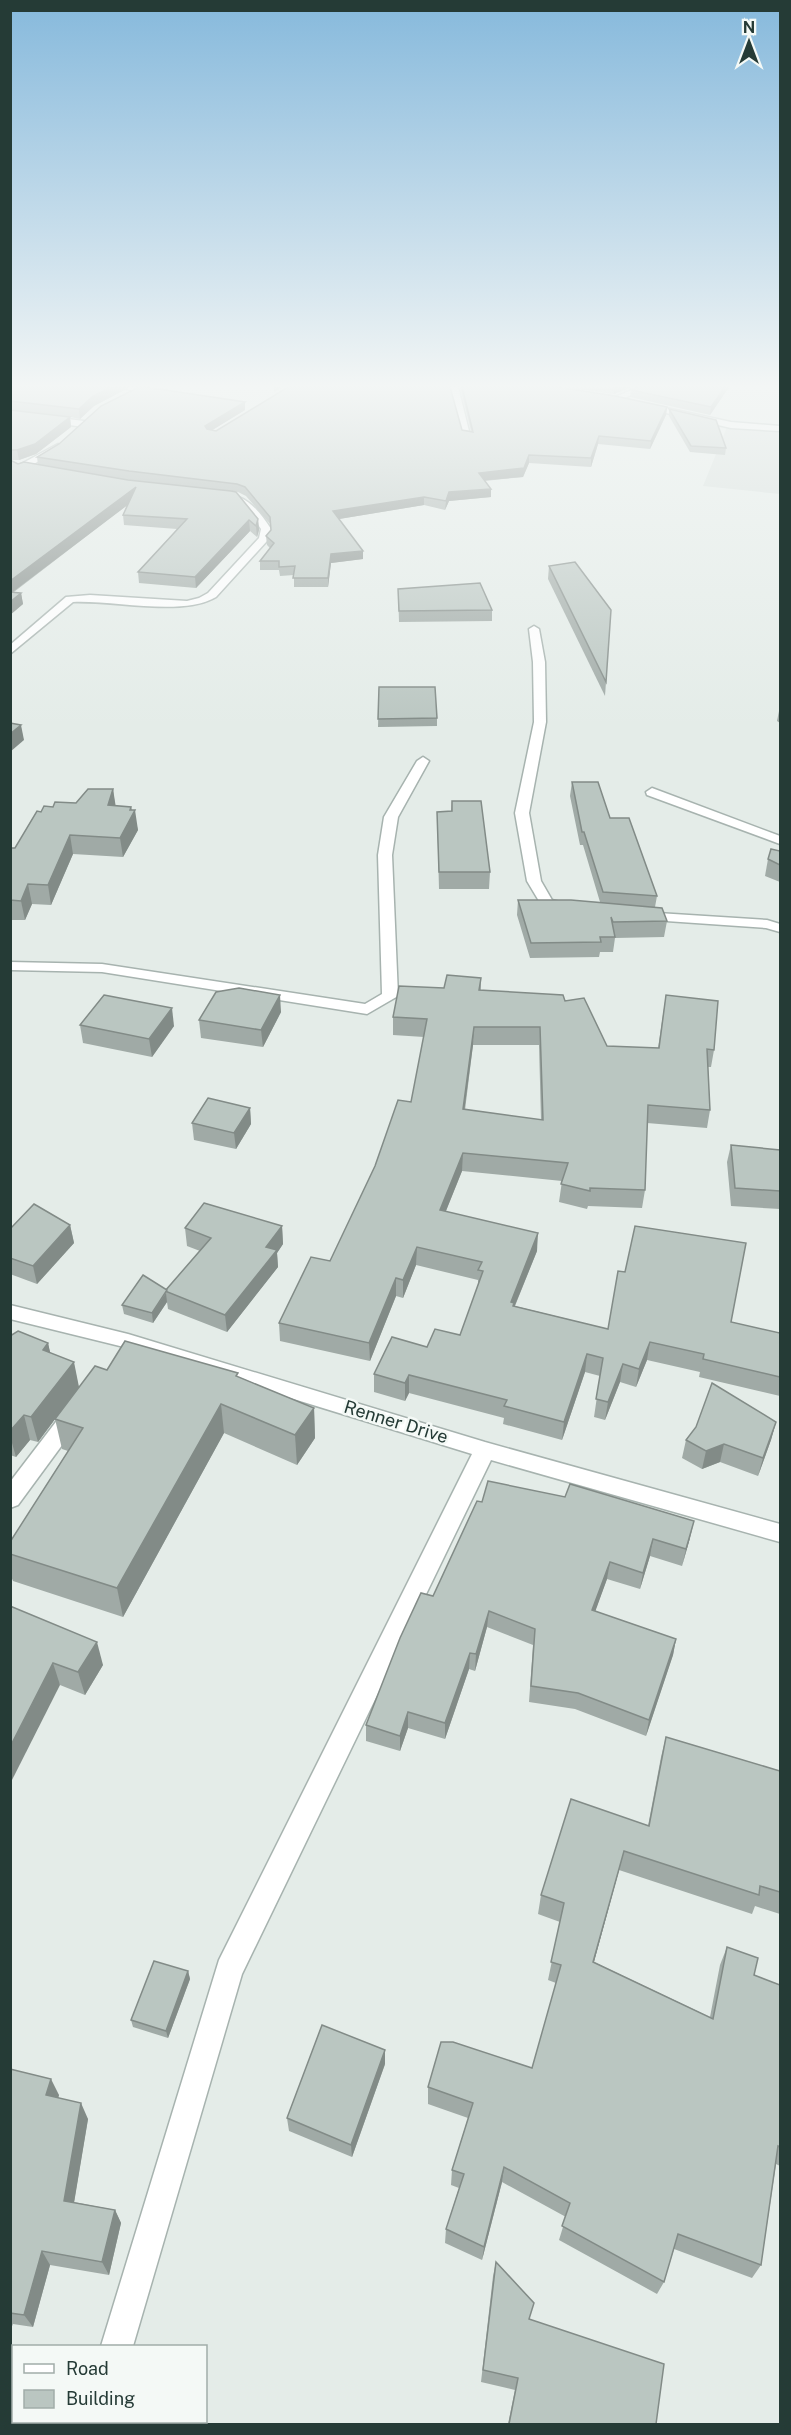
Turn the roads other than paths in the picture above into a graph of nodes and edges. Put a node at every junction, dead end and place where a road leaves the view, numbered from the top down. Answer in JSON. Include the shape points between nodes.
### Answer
{"nodes":[{"id":1,"x":243,"y":501,"type":"edge"},
{"id":2,"x":534,"y":629,"type":"dead end"},
{"id":3,"x":10,"y":651,"type":"edge"},
{"id":4,"x":423,"y":761,"type":"dead end"},
{"id":5,"x":652,"y":792,"type":"dead end"},
{"id":6,"x":780,"y":840,"type":"edge"},
{"id":7,"x":580,"y":911,"type":"edge"},
{"id":8,"x":625,"y":915,"type":"edge"},
{"id":9,"x":780,"y":928,"type":"edge"},
{"id":10,"x":10,"y":966,"type":"edge"},
{"id":11,"x":10,"y":1312,"type":"edge"},
{"id":12,"x":128,"y":1341,"type":"junction"},
{"id":13,"x":114,"y":1360,"type":"edge"},
{"id":14,"x":86,"y":1398,"type":"edge"},
{"id":15,"x":485,"y":1450,"type":"junction"},
{"id":16,"x":10,"y":1498,"type":"edge"},
{"id":17,"x":780,"y":1533,"type":"edge"},
{"id":18,"x":117,"y":2345,"type":"edge"}],
"edges":[{"from":1,"to":3,"type":"street","via":[[266,529],[264,539],[212,595],[187,604],[70,599]]},
{"from":2,"to":7,"type":"street","via":[[540,722],[522,813],[534,881],[540,892],[547,903]]},
{"from":4,"to":10,"type":"street","via":[[391,816],[385,855],[390,996],[374,1007],[102,968]]},
{"from":5,"to":6,"type":"street"},
{"from":8,"to":9,"type":"street"},
{"from":11,"to":12,"type":"street","name":"Renner Drive"},
{"from":12,"to":13,"type":"street"},
{"from":12,"to":15,"type":"street","name":"Renner Drive"},
{"from":14,"to":16,"type":"street"},
{"from":15,"to":17,"type":"street","name":"Renner Drive"},
{"from":15,"to":18,"type":"street","via":[[229,1970]]}]}
